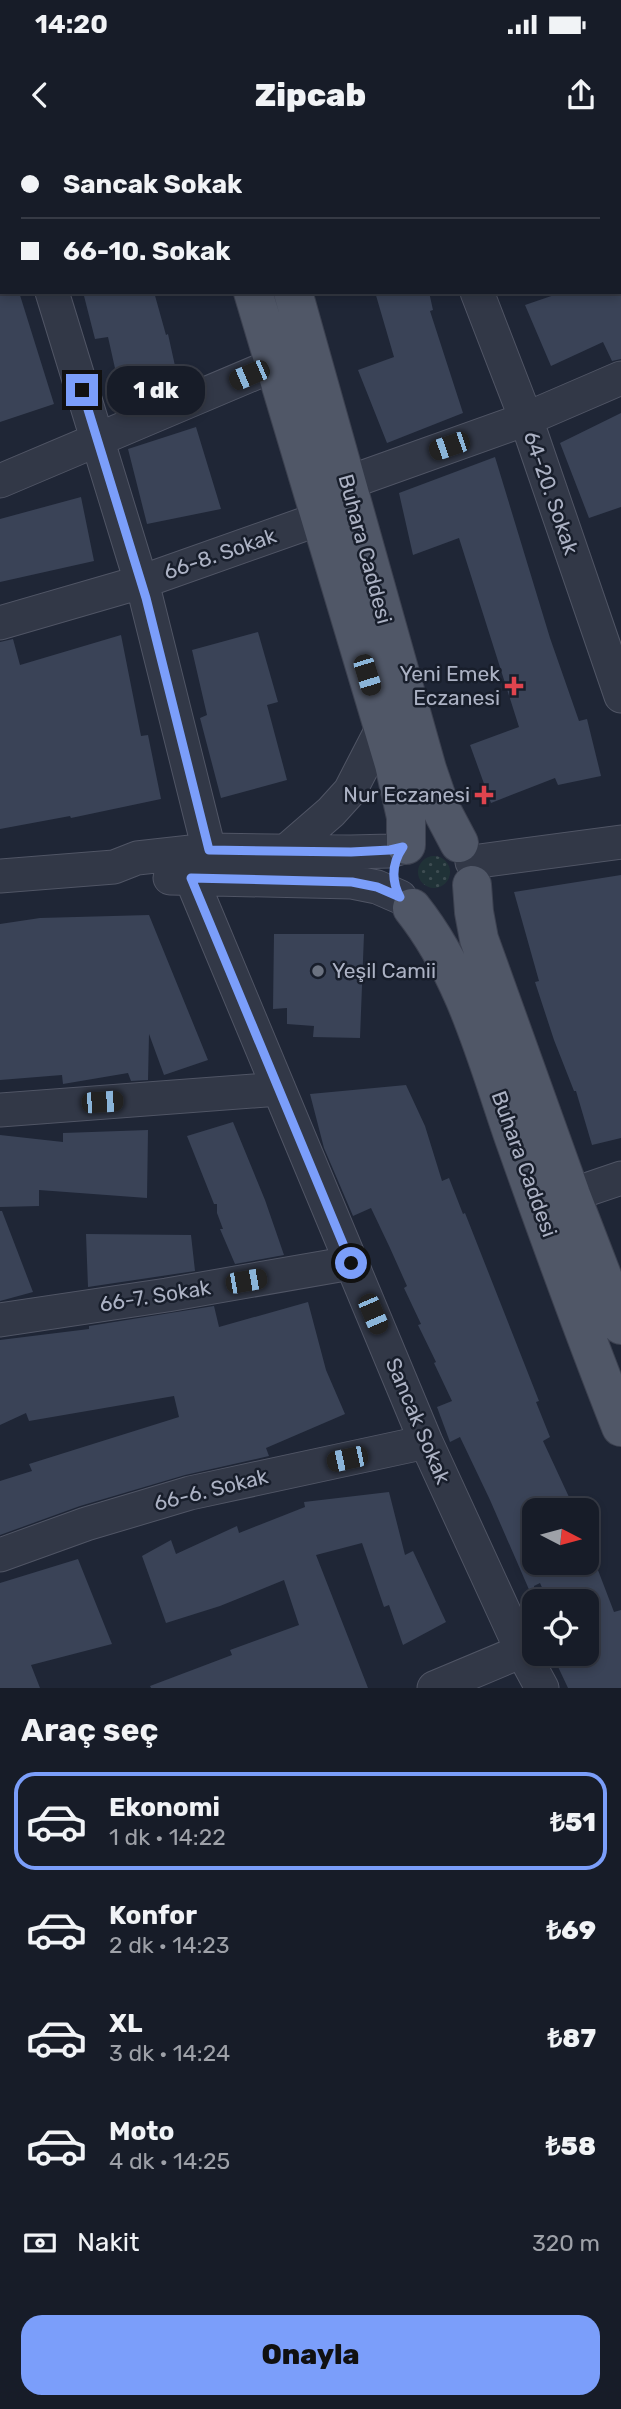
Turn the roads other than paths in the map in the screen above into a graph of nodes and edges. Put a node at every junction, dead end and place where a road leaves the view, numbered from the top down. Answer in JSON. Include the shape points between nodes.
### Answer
{"nodes":[{"id":1,"x":53,"y":294,"type":"edge"},
{"id":2,"x":254,"y":294,"type":"edge"},
{"id":3,"x":294,"y":294,"type":"edge"},
{"id":4,"x":478,"y":294,"type":"edge"},
{"id":5,"x":274,"y":365,"type":"junction"},
{"id":6,"x":621,"y":378,"type":"edge"},
{"id":7,"x":526,"y":419,"type":"junction"},
{"id":8,"x":98,"y":439,"type":"junction"},
{"id":9,"x":0,"y":481,"type":"edge"},
{"id":10,"x":347,"y":483,"type":"junction"},
{"id":11,"x":319,"y":519,"type":"junction"},
{"id":12,"x":141,"y":582,"type":"junction"},
{"id":13,"x":0,"y":623,"type":"edge"},
{"id":14,"x":621,"y":696,"type":"edge"},
{"id":15,"x":383,"y":727,"type":"junction"},
{"id":16,"x":621,"y":842,"type":"edge"},
{"id":17,"x":405,"y":846,"type":"junction"},
{"id":18,"x":286,"y":851,"type":"junction"},
{"id":19,"x":195,"y":861,"type":"junction"},
{"id":20,"x":467,"y":863,"type":"junction"},
{"id":21,"x":0,"y":876,"type":"edge"},
{"id":22,"x":406,"y":903,"type":"junction"},
{"id":23,"x":279,"y":1089,"type":"junction"},
{"id":24,"x":0,"y":1110,"type":"edge"},
{"id":25,"x":621,"y":1178,"type":"edge"},
{"id":26,"x":571,"y":1195,"type":"junction"},
{"id":27,"x":351,"y":1263,"type":"junction"},
{"id":28,"x":0,"y":1320,"type":"edge"},
{"id":29,"x":621,"y":1325,"type":"edge"},
{"id":30,"x":621,"y":1427,"type":"edge"},
{"id":31,"x":426,"y":1442,"type":"junction"},
{"id":32,"x":0,"y":1555,"type":"edge"},
{"id":33,"x":522,"y":1649,"type":"edge"},
{"id":34,"x":522,"y":1651,"type":"edge"},
{"id":35,"x":531,"y":1666,"type":"edge"},
{"id":36,"x":434,"y":1688,"type":"edge"},
{"id":37,"x":542,"y":1688,"type":"edge"}],
"edges":[{"from":1,"to":8,"type":"street","name":"Sancak Sokak"},
{"from":2,"to":5,"type":"main road","name":"Buhara Caddesi"},
{"from":3,"to":10,"type":"main road","name":"Buhara Caddesi"},
{"from":4,"to":7,"type":"street","name":"64-20. Sokak"},
{"from":5,"to":8,"type":"street"},
{"from":5,"to":11,"type":"main road","name":"Buhara Caddesi"},
{"from":6,"to":7,"type":"street"},
{"from":7,"to":10,"type":"street"},
{"from":7,"to":14,"type":"street","name":"64-20. Sokak"},
{"from":8,"to":9,"type":"street"},
{"from":8,"to":12,"type":"street","name":"Sancak Sokak"},
{"from":10,"to":20,"type":"main road","name":"Buhara Caddesi","via":[[435,793]]},
{"from":11,"to":12,"type":"street","name":"66-8. Sokak"},
{"from":11,"to":15,"type":"main road","name":"Buhara Caddesi"},
{"from":12,"to":13,"type":"street","name":"66-8. Sokak"},
{"from":12,"to":19,"type":"street","name":"Sancak Sokak"},
{"from":15,"to":17,"type":"main road","name":"Buhara Caddesi","via":[[405,808]]},
{"from":15,"to":18,"type":"street","via":[[350,791]]},
{"from":16,"to":20,"type":"street"},
{"from":17,"to":18,"type":"street","via":[[377,851]]},
{"from":17,"to":20,"type":"main road","via":[[430,834],[445,836]]},
{"from":17,"to":22,"type":"main road","via":[[394,868],[394,883]]},
{"from":18,"to":19,"type":"street"},
{"from":19,"to":21,"type":"street","via":[[137,878],[114,867]]},
{"from":19,"to":22,"type":"street","via":[[352,882],[377,887]]},
{"from":19,"to":23,"type":"street","name":"Sancak Sokak"},
{"from":20,"to":22,"type":"main road","via":[[459,905],[444,913],[428,914]]},
{"from":20,"to":26,"type":"main road","name":"Buhara Caddesi","via":[[479,939]]},
{"from":22,"to":30,"type":"main road","name":"Buhara Caddesi","via":[[433,934],[463,992]]},
{"from":23,"to":24,"type":"street"},
{"from":23,"to":27,"type":"street","name":"Sancak Sokak"},
{"from":25,"to":26,"type":"street"},
{"from":26,"to":29,"type":"main road","name":"Buhara Caddesi"},
{"from":27,"to":28,"type":"street","name":"66-7. Sokak"},
{"from":27,"to":31,"type":"street","name":"Sancak Sokak"},
{"from":31,"to":32,"type":"street","name":"66-6. Sokak","via":[[190,1493]]},
{"from":31,"to":33,"type":"street","name":"Sancak Sokak"},
{"from":34,"to":36,"type":"street"},
{"from":35,"to":37,"type":"street","name":"Sancak Sokak"}]}
